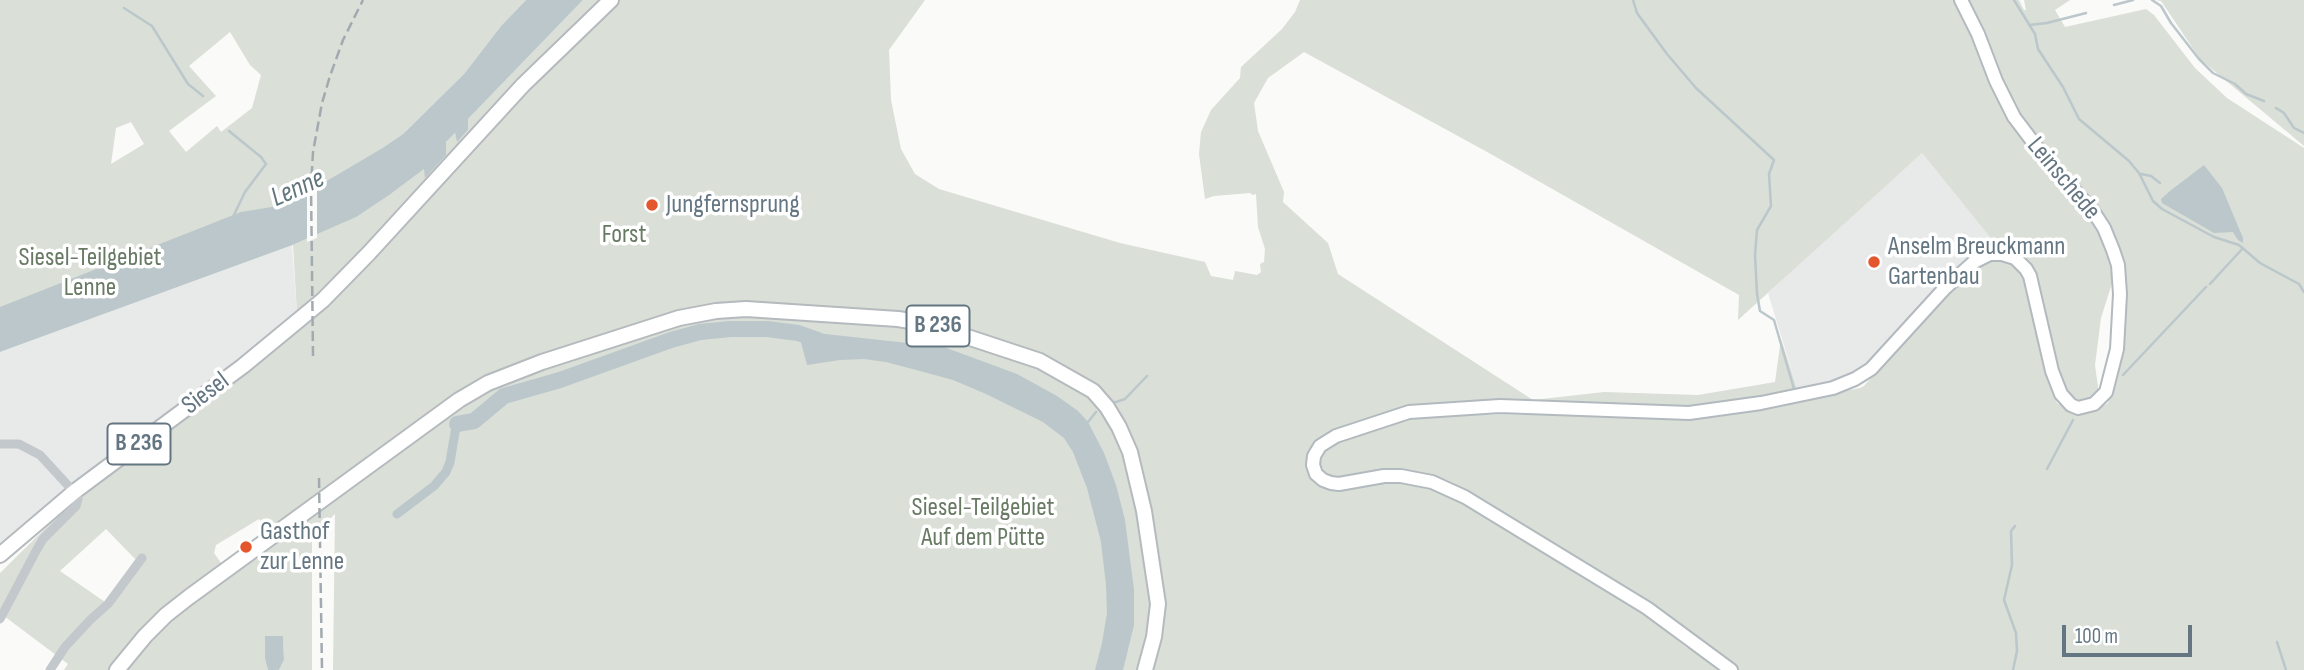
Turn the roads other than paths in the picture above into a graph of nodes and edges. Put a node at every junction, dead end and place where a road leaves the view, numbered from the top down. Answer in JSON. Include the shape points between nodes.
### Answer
{"nodes":[{"id":1,"x":611,"y":0,"type":"edge"},
{"id":2,"x":1961,"y":0,"type":"edge"},
{"id":3,"x":0,"y":444,"type":"edge"},
{"id":4,"x":74,"y":492,"type":"junction"},
{"id":5,"x":0,"y":555,"type":"edge"},
{"id":6,"x":142,"y":558,"type":"dead end"},
{"id":7,"x":0,"y":619,"type":"edge"},
{"id":8,"x":50,"y":670,"type":"edge"},
{"id":9,"x":117,"y":670,"type":"edge"},
{"id":10,"x":1145,"y":670,"type":"edge"},
{"id":11,"x":1731,"y":670,"type":"edge"}],
"edges":[{"from":1,"to":4,"type":"main road","name":"Siesel","number":"B 236","via":[[523,85],[323,300]]},
{"from":2,"to":11,"type":"main road","name":"Leinschede","via":[[2014,117],[2093,211],[2113,250],[2120,279],[2120,312],[2117,349],[2101,399],[2078,408],[2066,401],[2053,371],[2026,268],[2015,258],[1990,254],[1945,288],[1864,374],[1833,388],[1689,413],[1500,406],[1409,412],[1336,436],[1320,446],[1313,459],[1316,474],[1331,483],[1401,476],[1432,482],[1465,497],[1647,608]]},
{"from":3,"to":4,"type":"street","via":[[19,444],[40,455]]},
{"from":4,"to":5,"type":"main road","number":"B 236"},
{"from":4,"to":7,"type":"street","via":[[76,506],[43,539]]},
{"from":6,"to":8,"type":"street"},
{"from":9,"to":10,"type":"main road","number":"B 236","via":[[145,636],[189,597],[488,383],[679,318],[746,309],[929,324],[1040,360],[1093,391],[1119,427],[1144,511],[1158,604]]}]}
